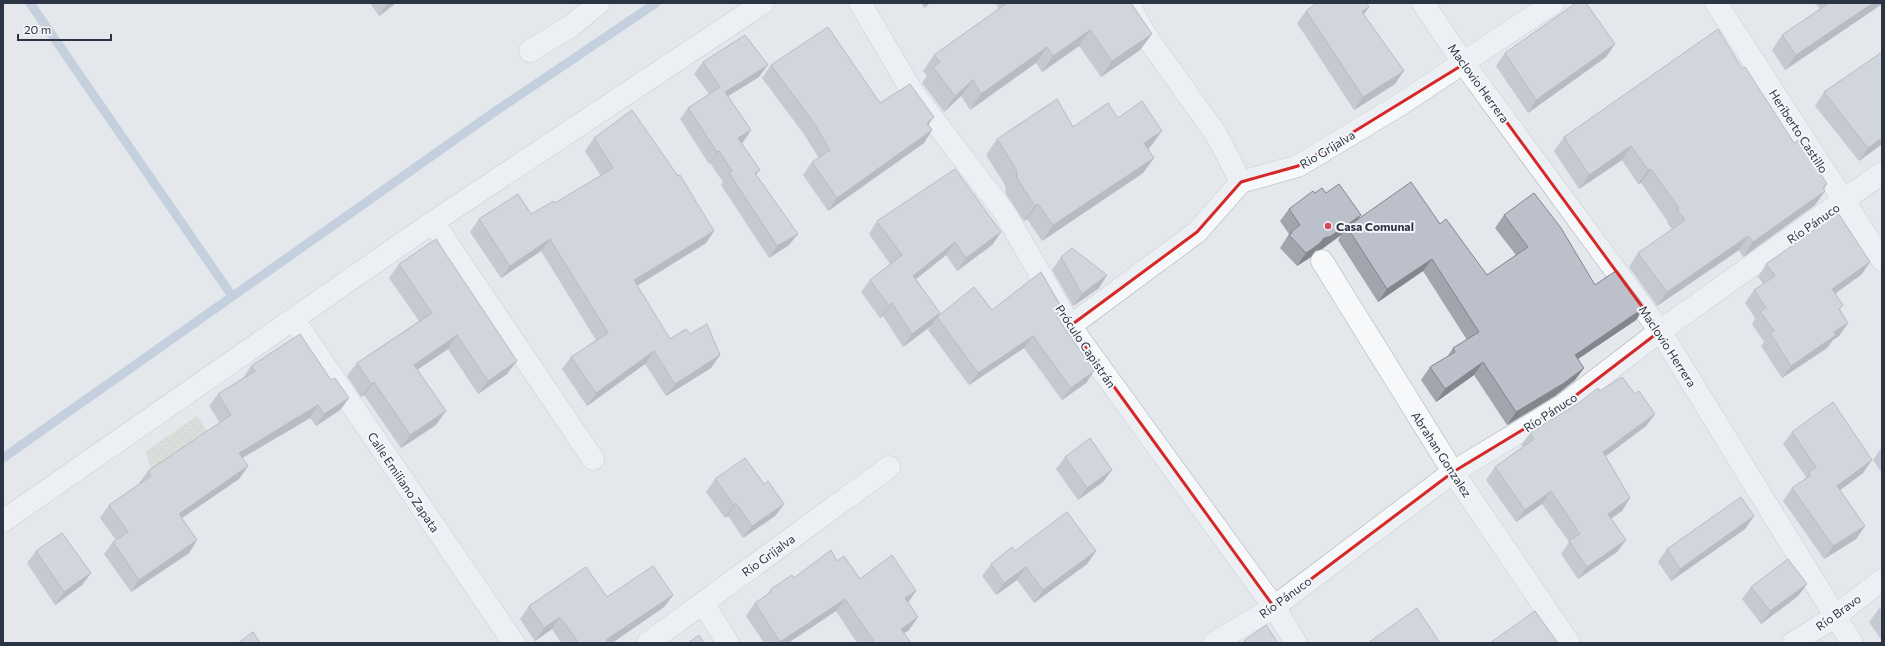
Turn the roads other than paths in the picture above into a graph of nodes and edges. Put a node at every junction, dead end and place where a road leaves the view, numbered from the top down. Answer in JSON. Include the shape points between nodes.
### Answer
{"nodes":[{"id":1,"x":599,"y":3,"type":"edge"},
{"id":2,"x":763,"y":3,"type":"edge"},
{"id":3,"x":860,"y":3,"type":"edge"},
{"id":4,"x":1128,"y":3,"type":"edge"},
{"id":5,"x":1423,"y":3,"type":"edge"},
{"id":6,"x":1553,"y":3,"type":"edge"},
{"id":7,"x":1716,"y":3,"type":"edge"},
{"id":8,"x":530,"y":52,"type":"dead end"},
{"id":9,"x":1464,"y":64,"type":"junction"},
{"id":10,"x":1882,"y":173,"type":"edge"},
{"id":11,"x":1242,"y":182,"type":"junction"},
{"id":12,"x":1844,"y":201,"type":"junction"},
{"id":13,"x":433,"y":222,"type":"junction"},
{"id":14,"x":1882,"y":260,"type":"edge"},
{"id":15,"x":1322,"y":261,"type":"dead end"},
{"id":16,"x":294,"y":320,"type":"junction"},
{"id":17,"x":1070,"y":326,"type":"junction"},
{"id":18,"x":1660,"y":331,"type":"junction"},
{"id":19,"x":593,"y":459,"type":"dead end"},
{"id":20,"x":889,"y":467,"type":"dead end"},
{"id":21,"x":1453,"y":472,"type":"junction"},
{"id":22,"x":3,"y":521,"type":"edge"},
{"id":23,"x":1882,"y":580,"type":"edge"},
{"id":24,"x":703,"y":603,"type":"junction"},
{"id":25,"x":1274,"y":607,"type":"junction"},
{"id":26,"x":1834,"y":617,"type":"junction"},
{"id":27,"x":514,"y":643,"type":"edge"},
{"id":28,"x":648,"y":643,"type":"edge"},
{"id":29,"x":728,"y":643,"type":"edge"},
{"id":30,"x":1214,"y":643,"type":"edge"},
{"id":31,"x":1296,"y":643,"type":"edge"},
{"id":32,"x":1569,"y":643,"type":"edge"},
{"id":33,"x":1793,"y":643,"type":"edge"},
{"id":34,"x":1852,"y":643,"type":"edge"}],
"edges":[{"from":1,"to":8,"type":"street","via":[[571,26]]},
{"from":2,"to":13,"type":"street"},
{"from":3,"to":17,"type":"street","name":"Próculo Capistrán","via":[[913,93],[1005,213]]},
{"from":4,"to":11,"type":"street","via":[[1146,36],[1216,134]]},
{"from":5,"to":9,"type":"street","name":"Maclovio Herrera"},
{"from":6,"to":9,"type":"street","name":"Rio Grijalva"},
{"from":7,"to":12,"type":"street","name":"Heriberto Castillo"},
{"from":9,"to":11,"type":"street","name":"Rio Grijalva","via":[[1298,166]]},
{"from":9,"to":18,"type":"street","name":"Maclovio Herrera"},
{"from":10,"to":12,"type":"street","name":"Río Pánuco"},
{"from":11,"to":17,"type":"street","via":[[1197,232]]},
{"from":12,"to":14,"type":"street","name":"Heriberto Castillo"},
{"from":12,"to":18,"type":"street","name":"Río Pánuco"},
{"from":13,"to":16,"type":"street"},
{"from":13,"to":19,"type":"street"},
{"from":15,"to":21,"type":"street","name":"Abrahan Gonzalez"},
{"from":16,"to":22,"type":"street"},
{"from":16,"to":27,"type":"street","name":"Calle Emiliano Zapata"},
{"from":17,"to":25,"type":"street","name":"Próculo Capistrán"},
{"from":18,"to":21,"type":"street","name":"Río Pánuco","via":[[1562,406]]},
{"from":18,"to":26,"type":"street","name":"Maclovio Herrera"},
{"from":20,"to":24,"type":"street","name":"Rio Grijalva"},
{"from":21,"to":25,"type":"street","name":"Río Pánuco"},
{"from":21,"to":32,"type":"street","name":"Abrahan Gonzalez"},
{"from":23,"to":26,"type":"street","name":"Río Bravo"},
{"from":24,"to":28,"type":"street","name":"Rio Grijalva"},
{"from":24,"to":29,"type":"street"},
{"from":25,"to":30,"type":"street","name":"Río Pánuco"},
{"from":25,"to":31,"type":"street","name":"Próculo Capistrán"},
{"from":26,"to":33,"type":"street","name":"Río Bravo"},
{"from":26,"to":34,"type":"street","name":"Maclovio Herrera"}]}
